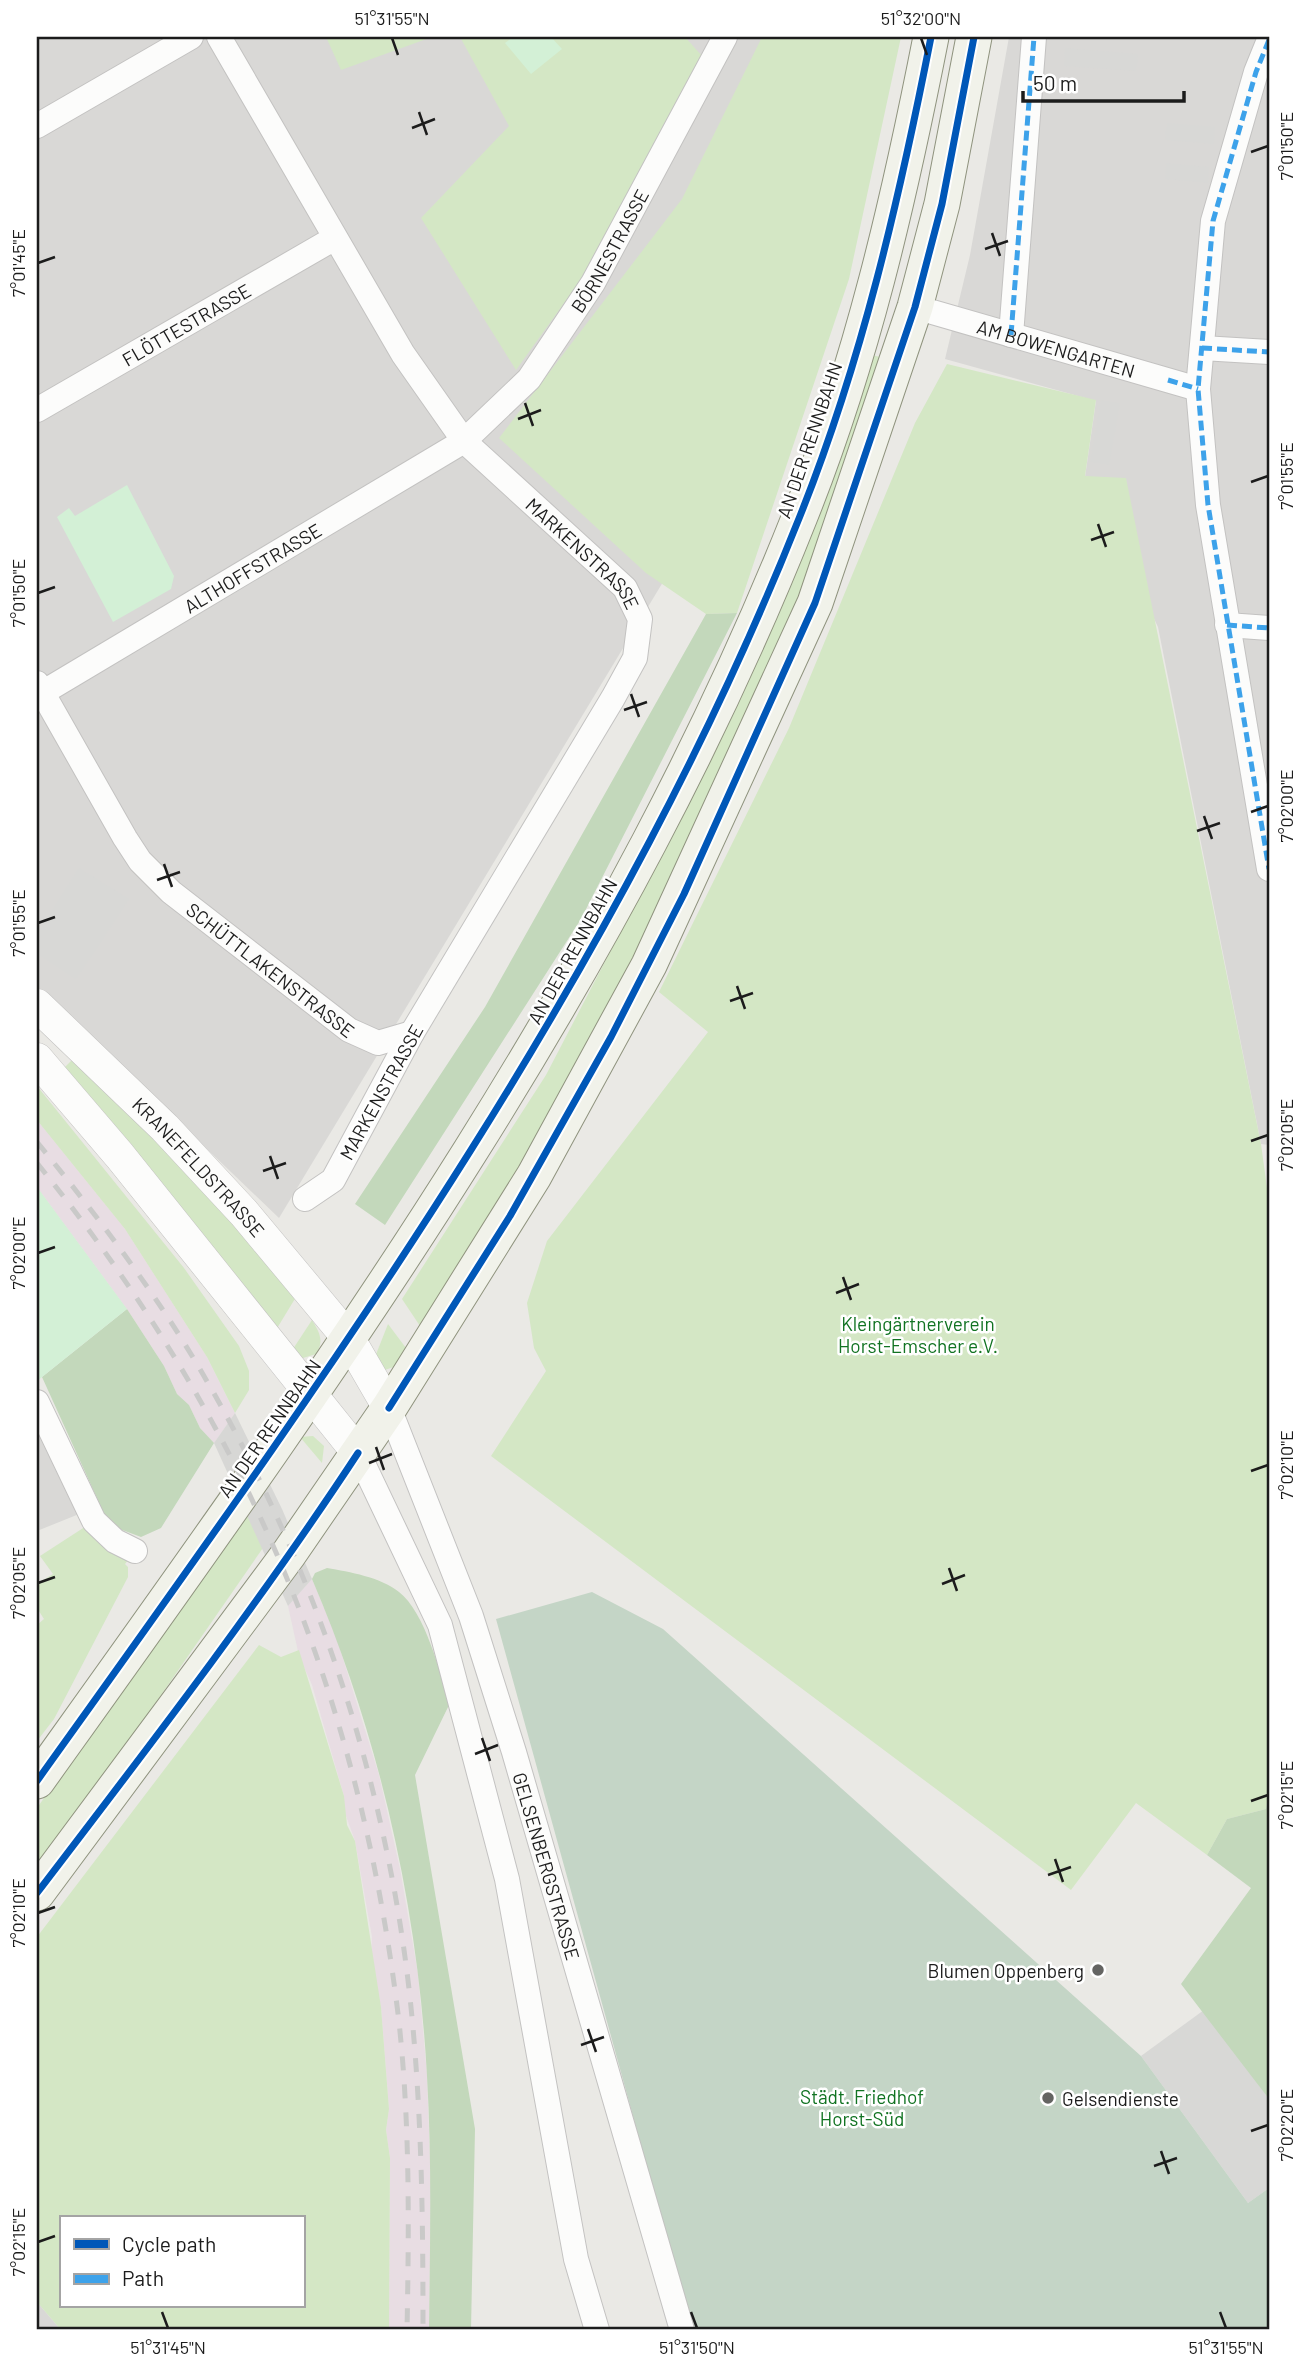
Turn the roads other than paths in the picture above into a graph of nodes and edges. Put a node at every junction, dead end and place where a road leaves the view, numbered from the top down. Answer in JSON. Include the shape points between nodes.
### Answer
{"nodes":[{"id":1,"x":191,"y":37,"type":"edge"},
{"id":2,"x":219,"y":37,"type":"edge"},
{"id":3,"x":725,"y":37,"type":"edge"},
{"id":4,"x":931,"y":37,"type":"edge"},
{"id":5,"x":974,"y":37,"type":"edge"},
{"id":6,"x":1034,"y":37,"type":"edge"},
{"id":7,"x":1269,"y":40,"type":"edge"},
{"id":8,"x":1263,"y":73,"type":"edge"},
{"id":9,"x":37,"y":126,"type":"edge"},
{"id":10,"x":335,"y":238,"type":"junction"},
{"id":11,"x":875,"y":295,"type":"junction"},
{"id":12,"x":915,"y":307,"type":"junction"},
{"id":13,"x":1011,"y":335,"type":"junction"},
{"id":14,"x":1202,"y":348,"type":"junction"},
{"id":15,"x":1269,"y":352,"type":"edge"},
{"id":16,"x":1198,"y":389,"type":"junction"},
{"id":17,"x":37,"y":411,"type":"edge"},
{"id":18,"x":464,"y":441,"type":"junction"},
{"id":19,"x":1227,"y":625,"type":"junction"},
{"id":20,"x":1269,"y":628,"type":"edge"},
{"id":21,"x":40,"y":688,"type":"edge"},
{"id":22,"x":1269,"y":869,"type":"edge"},
{"id":23,"x":37,"y":1005,"type":"edge"},
{"id":24,"x":412,"y":1033,"type":"junction"},
{"id":25,"x":37,"y":1059,"type":"edge"},
{"id":26,"x":305,"y":1199,"type":"dead end"},
{"id":27,"x":349,"y":1339,"type":"junction"},
{"id":28,"x":312,"y":1395,"type":"junction"},
{"id":29,"x":37,"y":1402,"type":"edge"},
{"id":30,"x":389,"y":1408,"type":"junction"},
{"id":31,"x":358,"y":1453,"type":"junction"},
{"id":32,"x":135,"y":1551,"type":"dead end"},
{"id":33,"x":37,"y":1781,"type":"edge"},
{"id":34,"x":37,"y":1893,"type":"edge"},
{"id":35,"x":597,"y":2330,"type":"edge"},
{"id":36,"x":682,"y":2330,"type":"edge"}],
"edges":[{"from":1,"to":9,"type":"street"},
{"from":2,"to":10,"type":"street","name":"MARKENSTRASSE"},
{"from":3,"to":18,"type":"street","name":"BÖRNESTRASSE","via":[[593,283],[529,379]]},
{"from":4,"to":11,"type":"main road","name":"AN DER RENNBAHN"},
{"from":5,"to":12,"type":"main road","via":[[942,204]]},
{"from":6,"to":13,"type":"street"},
{"from":7,"to":8,"type":"street"},
{"from":8,"to":14,"type":"street","via":[[1213,221]]},
{"from":10,"to":17,"type":"street","name":"FLÖTTESTRASSE"},
{"from":10,"to":18,"type":"street","name":"MARKENSTRASSE","via":[[403,354]]},
{"from":11,"to":12,"type":"street"},
{"from":11,"to":27,"type":"main road","name":"AN DER RENNBAHN","via":[[802,511],[689,767],[530,1057]]},
{"from":12,"to":13,"type":"street","name":"AM BOWENGARTEN"},
{"from":12,"to":30,"type":"main road","via":[[815,603],[684,894],[534,1176]]},
{"from":13,"to":16,"type":"street","name":"AM BOWENGARTEN"},
{"from":14,"to":15,"type":"street"},
{"from":14,"to":16,"type":"street"},
{"from":16,"to":19,"type":"street","via":[[1208,505]]},
{"from":18,"to":21,"type":"street","name":"ALTHOFFSTRASSE"},
{"from":18,"to":24,"type":"street","name":"MARKENSTRASSE","via":[[625,588],[640,619],[635,659]]},
{"from":19,"to":20,"type":"street"},
{"from":19,"to":22,"type":"street"},
{"from":21,"to":24,"type":"street","name":"SCHÜTTLAKENSTRASSE","via":[[125,838],[171,892],[349,1030],[378,1042]]},
{"from":23,"to":27,"type":"street","name":"KRANEFELDSTRASSE","via":[[205,1169]]},
{"from":24,"to":26,"type":"street","name":"MARKENSTRASSE","via":[[333,1180]]},
{"from":25,"to":28,"type":"street"},
{"from":27,"to":28,"type":"main road","name":"AN DER RENNBAHN"},
{"from":27,"to":30,"type":"street","name":"KRANEFELDSTRASSE"},
{"from":28,"to":31,"type":"street"},
{"from":28,"to":33,"type":"main road","name":"AN DER RENNBAHN"},
{"from":29,"to":32,"type":"street","via":[[94,1521],[115,1541]]},
{"from":30,"to":31,"type":"main road"},
{"from":30,"to":36,"type":"street","name":"GELSENBERGSTRASSE","via":[[479,1640]]},
{"from":31,"to":34,"type":"main road","via":[[216,1655]]},
{"from":31,"to":35,"type":"street","name":"GELSENBERGSTRASSE","via":[[444,1637],[507,1879],[576,2259]]}]}
